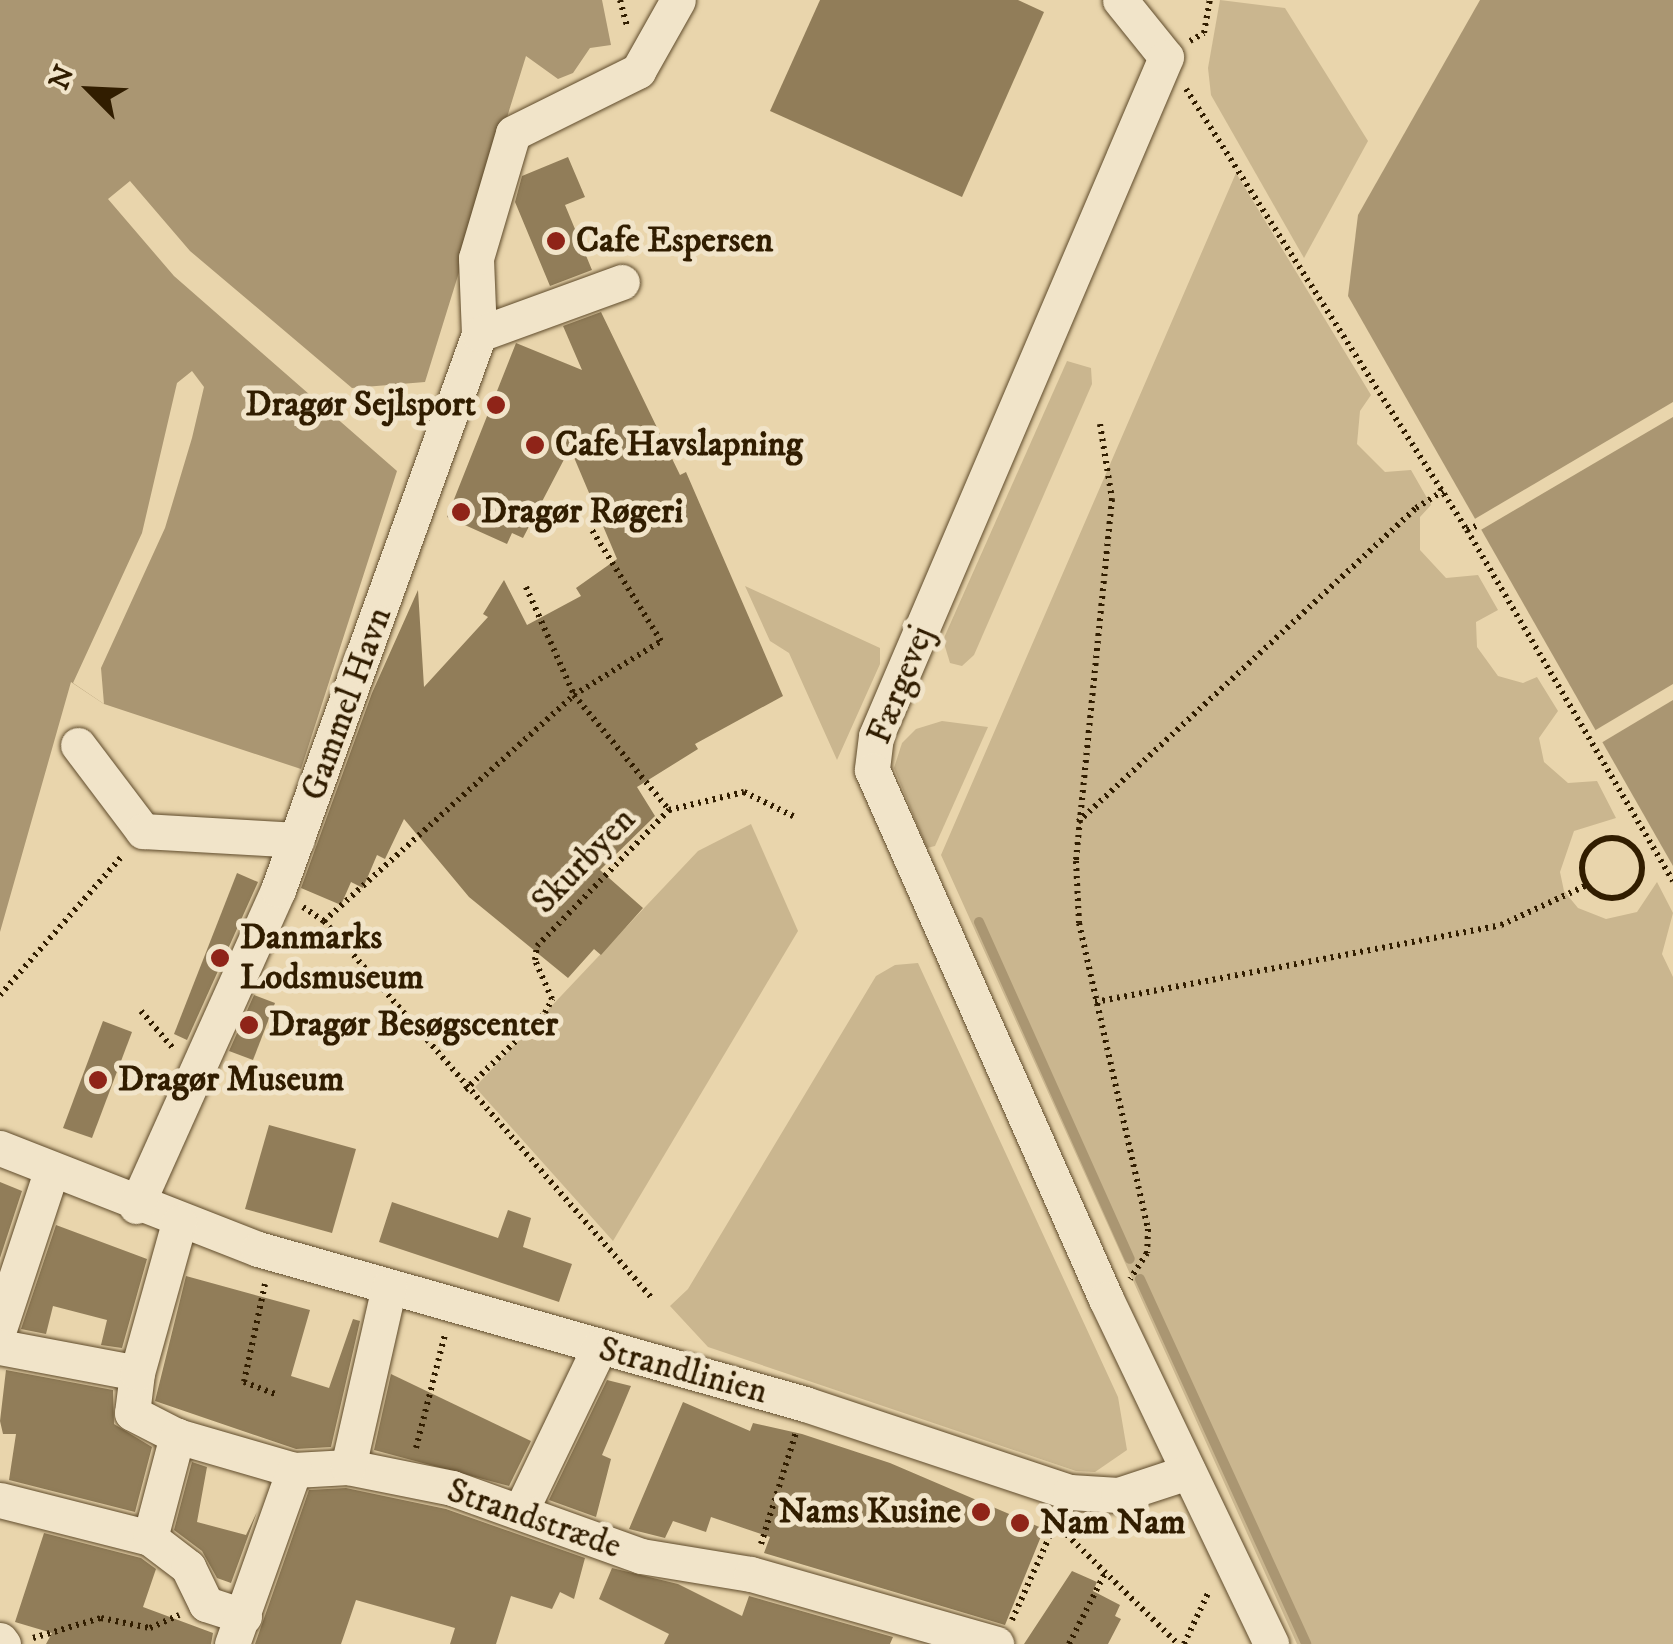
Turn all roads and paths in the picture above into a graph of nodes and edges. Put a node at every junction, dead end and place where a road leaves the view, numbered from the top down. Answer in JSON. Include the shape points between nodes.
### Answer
{"nodes":[{"id":1,"x":678,"y":0,"type":"edge"},
{"id":2,"x":1120,"y":0,"type":"edge"},
{"id":3,"x":1210,"y":0,"type":"edge"},
{"id":4,"x":1166,"y":57,"type":"junction"},
{"id":5,"x":622,"y":282,"type":"dead end"},
{"id":6,"x":480,"y":334,"type":"junction"},
{"id":7,"x":1100,"y":424,"type":"dead end"},
{"id":8,"x":1442,"y":491,"type":"junction"},
{"id":9,"x":590,"y":526,"type":"dead end"},
{"id":10,"x":1476,"y":526,"type":"dead end"},
{"id":11,"x":1467,"y":530,"type":"junction"},
{"id":12,"x":526,"y":587,"type":"dead end"},
{"id":13,"x":574,"y":695,"type":"junction"},
{"id":14,"x":78,"y":745,"type":"dead end"},
{"id":15,"x":669,"y":810,"type":"junction"},
{"id":16,"x":792,"y":816,"type":"dead end"},
{"id":17,"x":1077,"y":822,"type":"junction"},
{"id":18,"x":143,"y":832,"type":"junction"},
{"id":19,"x":297,"y":840,"type":"junction"},
{"id":20,"x":1653,"y":848,"type":"junction"},
{"id":21,"x":1640,"y":856,"type":"junction"},
{"id":22,"x":1673,"y":881,"type":"edge"},
{"id":23,"x":1587,"y":885,"type":"junction"},
{"id":24,"x":278,"y":890,"type":"junction"},
{"id":25,"x":324,"y":921,"type":"junction"},
{"id":26,"x":0,"y":996,"type":"edge"},
{"id":27,"x":1095,"y":1002,"type":"junction"},
{"id":28,"x":142,"y":1011,"type":"dead end"},
{"id":29,"x":196,"y":1074,"type":"junction"},
{"id":30,"x":465,"y":1090,"type":"junction"},
{"id":31,"x":0,"y":1148,"type":"edge"},
{"id":32,"x":52,"y":1169,"type":"junction"},
{"id":33,"x":136,"y":1206,"type":"junction"},
{"id":34,"x":179,"y":1223,"type":"junction"},
{"id":35,"x":272,"y":1254,"type":"junction"},
{"id":36,"x":389,"y":1287,"type":"junction"},
{"id":37,"x":651,"y":1297,"type":"dead end"},
{"id":38,"x":1106,"y":1299,"type":"junction"},
{"id":39,"x":452,"y":1306,"type":"junction"},
{"id":40,"x":0,"y":1326,"type":"edge"},
{"id":41,"x":0,"y":1346,"type":"edge"},
{"id":42,"x":599,"y":1348,"type":"junction"},
{"id":43,"x":138,"y":1373,"type":"junction"},
{"id":44,"x":278,"y":1394,"type":"dead end"},
{"id":45,"x":805,"y":1404,"type":"junction"},
{"id":46,"x":178,"y":1436,"type":"junction"},
{"id":47,"x":348,"y":1467,"type":"junction"},
{"id":48,"x":294,"y":1470,"type":"junction"},
{"id":49,"x":1188,"y":1472,"type":"junction"},
{"id":50,"x":408,"y":1478,"type":"junction"},
{"id":51,"x":0,"y":1500,"type":"edge"},
{"id":52,"x":522,"y":1508,"type":"junction"},
{"id":53,"x":1063,"y":1508,"type":"junction"},
{"id":54,"x":150,"y":1538,"type":"junction"},
{"id":55,"x":1225,"y":1558,"type":"junction"},
{"id":56,"x":1106,"y":1571,"type":"junction"},
{"id":57,"x":751,"y":1574,"type":"junction"},
{"id":58,"x":206,"y":1604,"type":"junction"},
{"id":59,"x":238,"y":1630,"type":"edge"},
{"id":60,"x":1002,"y":1635,"type":"edge"},
{"id":61,"x":949,"y":1636,"type":"edge"},
{"id":62,"x":18,"y":1644,"type":"edge"},
{"id":63,"x":1069,"y":1644,"type":"edge"},
{"id":64,"x":1181,"y":1644,"type":"edge"},
{"id":65,"x":1271,"y":1644,"type":"edge"}],
"edges":[{"from":1,"to":6,"type":"street","via":[[638,70],[514,133],[476,258]]},
{"from":2,"to":4,"type":"street"},
{"from":3,"to":4,"type":"path","via":[[1204,33]]},
{"from":4,"to":8,"type":"path"},
{"from":4,"to":38,"type":"street","name":"Færgevej","via":[[876,736],[871,761],[874,788]]},
{"from":5,"to":6,"type":"street"},
{"from":6,"to":19,"type":"street","name":"Gammel Havn"},
{"from":7,"to":17,"type":"path","via":[[1112,498]]},
{"from":8,"to":11,"type":"path"},
{"from":8,"to":17,"type":"path"},
{"from":9,"to":13,"type":"path","via":[[661,640]]},
{"from":10,"to":11,"type":"path"},
{"from":11,"to":20,"type":"path"},
{"from":12,"to":13,"type":"path","name":"Skurbyen"},
{"from":13,"to":15,"type":"path","name":"Skurbyen"},
{"from":13,"to":25,"type":"path"},
{"from":14,"to":18,"type":"street"},
{"from":15,"to":16,"type":"path","name":"Skurbyen","via":[[744,792]]},
{"from":15,"to":30,"type":"path","name":"Skurbyen","via":[[537,946],[534,960],[552,999]]},
{"from":17,"to":27,"type":"path","via":[[1080,923]]},
{"from":18,"to":19,"type":"street"},
{"from":18,"to":26,"type":"path"},
{"from":19,"to":24,"type":"street","name":"Gammel Havn"},
{"from":20,"to":21,"type":"path"},
{"from":20,"to":22,"type":"path"},
{"from":21,"to":23,"type":"path","via":[[1641,878],[1625,896],[1607,898]]},
{"from":21,"to":23,"type":"path","via":[[1622,840],[1597,842],[1582,861]]},
{"from":23,"to":27,"type":"path","via":[[1501,925]]},
{"from":24,"to":25,"type":"path"},
{"from":24,"to":29,"type":"street","name":"Gammel Havn"},
{"from":25,"to":30,"type":"path"},
{"from":27,"to":38,"type":"path","via":[[1148,1240],[1139,1268]]},
{"from":28,"to":29,"type":"path"},
{"from":29,"to":33,"type":"street","name":"Gammel Havn"},
{"from":30,"to":37,"type":"path"},
{"from":31,"to":32,"type":"street","name":"Strandlinien"},
{"from":32,"to":33,"type":"street","name":"Strandlinien"},
{"from":32,"to":40,"type":"street"},
{"from":33,"to":34,"type":"street","name":"Strandlinien"},
{"from":34,"to":35,"type":"street","name":"Strandlinien"},
{"from":34,"to":43,"type":"street"},
{"from":35,"to":36,"type":"street","name":"Strandlinien"},
{"from":35,"to":44,"type":"path","via":[[244,1382]]},
{"from":36,"to":39,"type":"street","name":"Strandlinien"},
{"from":36,"to":47,"type":"street"},
{"from":38,"to":49,"type":"street","name":"Færgevej"},
{"from":39,"to":42,"type":"street","name":"Strandlinien"},
{"from":39,"to":50,"type":"path"},
{"from":41,"to":43,"type":"street"},
{"from":42,"to":45,"type":"street","name":"Strandlinien"},
{"from":42,"to":52,"type":"street"},
{"from":43,"to":46,"type":"street","name":"Strandstræde","via":[[132,1413]]},
{"from":45,"to":53,"type":"street","name":"Strandlinien"},
{"from":45,"to":57,"type":"path"},
{"from":46,"to":48,"type":"street","name":"Strandstræde"},
{"from":46,"to":54,"type":"street"},
{"from":47,"to":48,"type":"street","name":"Strandstræde"},
{"from":47,"to":50,"type":"street","name":"Strandstræde"},
{"from":48,"to":59,"type":"street"},
{"from":49,"to":53,"type":"street","name":"Strandlinien"},
{"from":49,"to":55,"type":"street"},
{"from":50,"to":52,"type":"street","name":"Strandstræde"},
{"from":51,"to":54,"type":"street"},
{"from":52,"to":57,"type":"street","name":"Strandstræde","via":[[551,1527],[641,1556]]},
{"from":53,"to":56,"type":"path"},
{"from":53,"to":60,"type":"path"},
{"from":54,"to":58,"type":"street","via":[[188,1567]]},
{"from":55,"to":64,"type":"path"},
{"from":55,"to":65,"type":"street"},
{"from":56,"to":63,"type":"path"},
{"from":56,"to":64,"type":"path"},
{"from":57,"to":61,"type":"street","name":"Strandstræde"},
{"from":58,"to":59,"type":"street"},
{"from":58,"to":62,"type":"path","via":[[150,1628],[101,1618]]},
{"from":60,"to":61,"type":"street","name":"Strandstræde"}]}
